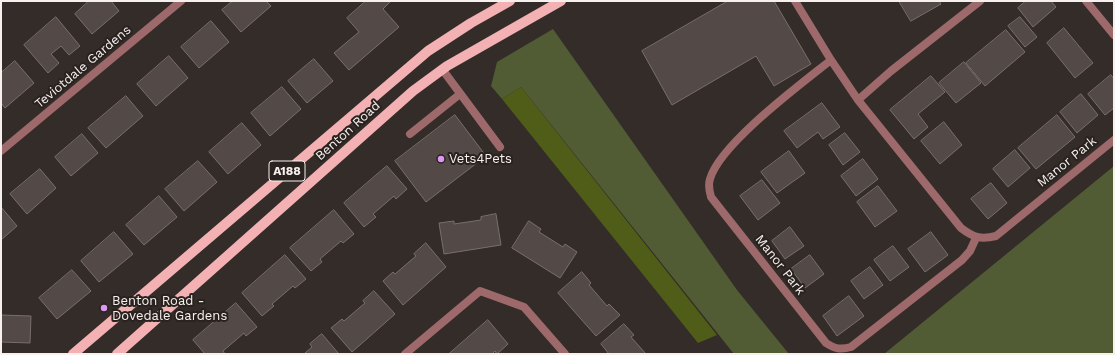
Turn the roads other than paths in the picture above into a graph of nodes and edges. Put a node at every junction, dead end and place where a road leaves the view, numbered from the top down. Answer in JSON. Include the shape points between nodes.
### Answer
{"nodes":[{"id":1,"x":181,"y":1,"type":"edge"},
{"id":2,"x":510,"y":1,"type":"edge"},
{"id":3,"x":561,"y":1,"type":"edge"},
{"id":4,"x":795,"y":1,"type":"edge"},
{"id":5,"x":980,"y":1,"type":"edge"},
{"id":6,"x":1086,"y":1,"type":"edge"},
{"id":7,"x":1114,"y":35,"type":"edge"},
{"id":8,"x":831,"y":60,"type":"junction"},
{"id":9,"x":442,"y":69,"type":"junction"},
{"id":10,"x":460,"y":94,"type":"junction"},
{"id":11,"x":858,"y":100,"type":"junction"},
{"id":12,"x":410,"y":134,"type":"dead end"},
{"id":13,"x":1114,"y":140,"type":"edge"},
{"id":14,"x":500,"y":147,"type":"dead end"},
{"id":15,"x":1,"y":151,"type":"edge"},
{"id":16,"x":976,"y":238,"type":"junction"},
{"id":17,"x":73,"y":354,"type":"edge"},
{"id":18,"x":117,"y":354,"type":"edge"},
{"id":19,"x":405,"y":354,"type":"edge"},
{"id":20,"x":564,"y":354,"type":"edge"}],
"edges":[{"from":1,"to":15,"type":"street","name":"Teviotdale Gardens"},
{"from":2,"to":17,"type":"main road","name":"Benton Road","number":"A188","via":[[428,51]]},
{"from":3,"to":9,"type":"main road","name":"Benton Road","number":"A188"},
{"from":4,"to":8,"type":"street"},
{"from":5,"to":11,"type":"street"},
{"from":6,"to":7,"type":"street"},
{"from":8,"to":11,"type":"street"},
{"from":8,"to":16,"type":"street","name":"Manor Park","via":[[784,97],[731,147],[716,167],[708,188],[711,197],[826,343],[833,348],[851,348],[962,260]]},
{"from":9,"to":10,"type":"street"},
{"from":9,"to":18,"type":"main road","name":"Benton Road","number":"A188","via":[[413,91]]},
{"from":10,"to":12,"type":"street"},
{"from":10,"to":14,"type":"street"},
{"from":11,"to":16,"type":"street","via":[[961,228]]},
{"from":13,"to":16,"type":"street","name":"Manor Park","via":[[996,236]]},
{"from":19,"to":20,"type":"street","via":[[480,291],[524,307]]}]}
